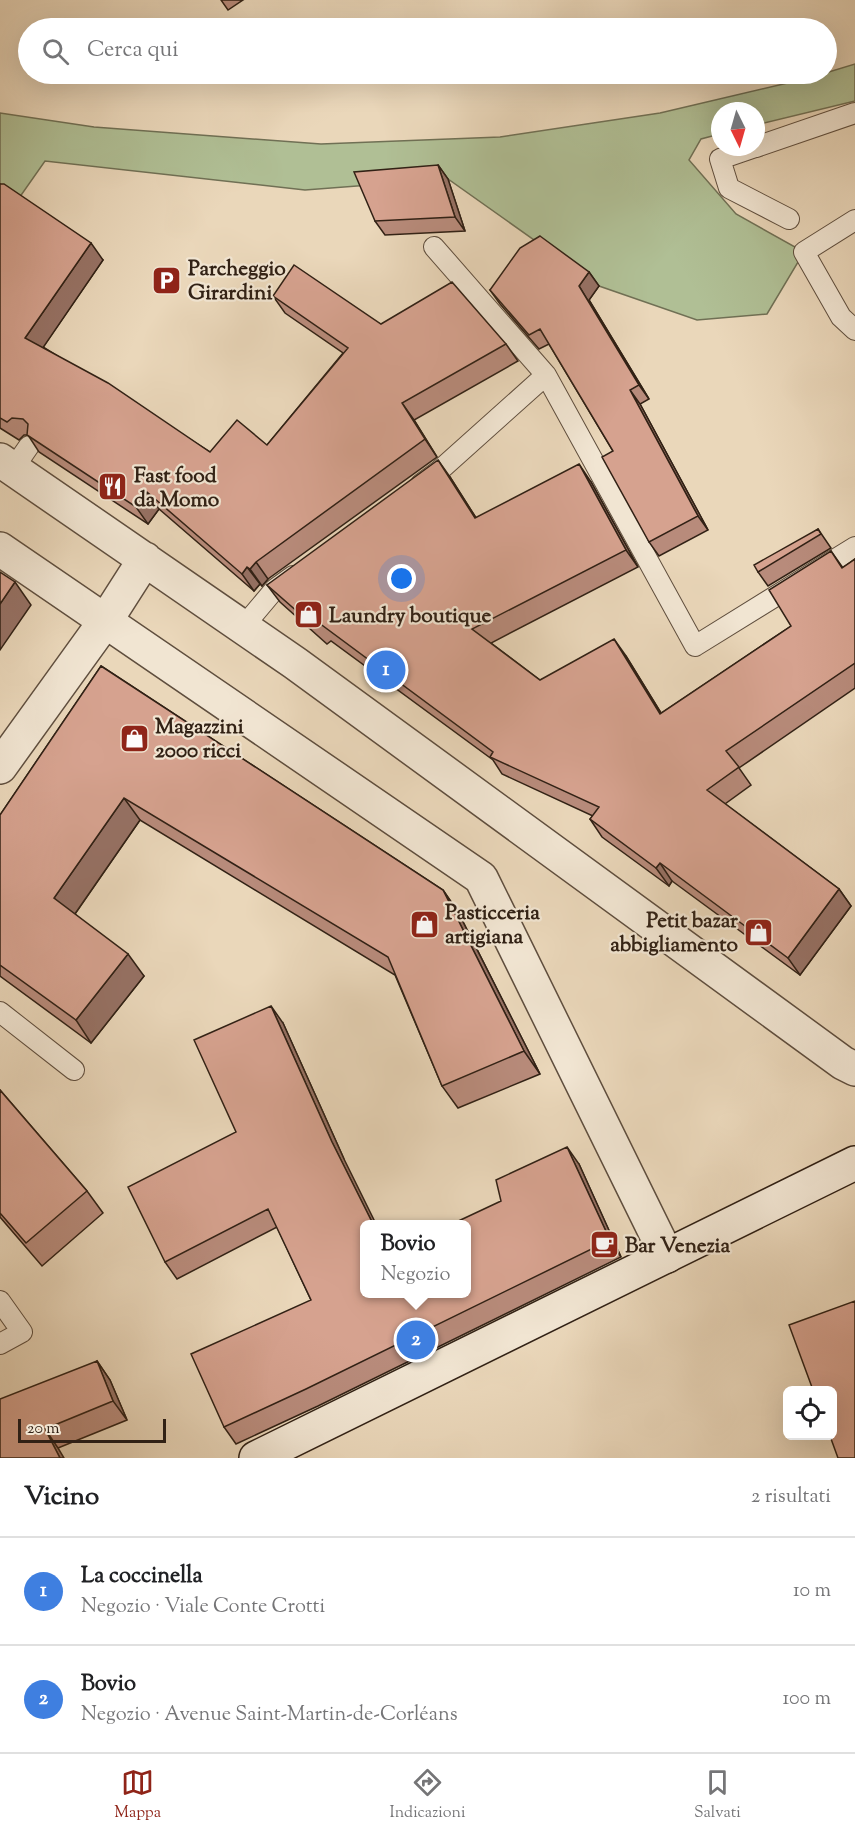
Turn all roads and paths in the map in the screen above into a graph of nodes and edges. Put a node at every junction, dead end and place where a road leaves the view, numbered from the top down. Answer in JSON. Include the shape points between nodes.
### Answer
{"nodes":[{"id":1,"x":855,"y":113,"type":"edge"},
{"id":2,"x":765,"y":144,"type":"edge"},
{"id":3,"x":729,"y":156,"type":"edge"},
{"id":4,"x":789,"y":219,"type":"dead end"},
{"id":5,"x":855,"y":220,"type":"edge"},
{"id":6,"x":434,"y":247,"type":"dead end"},
{"id":7,"x":855,"y":330,"type":"edge"},
{"id":8,"x":546,"y":375,"type":"junction"},
{"id":9,"x":14,"y":458,"type":"edge"},
{"id":10,"x":405,"y":495,"type":"edge"},
{"id":11,"x":855,"y":547,"type":"edge"},
{"id":12,"x":0,"y":549,"type":"edge"},
{"id":13,"x":145,"y":559,"type":"junction"},
{"id":14,"x":310,"y":564,"type":"edge"},
{"id":15,"x":106,"y":620,"type":"junction"},
{"id":16,"x":243,"y":627,"type":"junction"},
{"id":17,"x":0,"y":767,"type":"edge"},
{"id":18,"x":0,"y":1012,"type":"edge"},
{"id":19,"x":855,"y":1069,"type":"edge"},
{"id":20,"x":74,"y":1070,"type":"dead end"},
{"id":21,"x":855,"y":1163,"type":"edge"},
{"id":22,"x":667,"y":1256,"type":"junction"},
{"id":23,"x":0,"y":1301,"type":"edge"},
{"id":24,"x":0,"y":1344,"type":"edge"},
{"id":25,"x":255,"y":1458,"type":"edge"}],
"edges":[{"from":1,"to":2,"type":"lane"},
{"from":3,"to":4,"type":"lane","via":[[720,159],[729,188]]},
{"from":5,"to":7,"type":"lane","via":[[804,252],[841,317]]},
{"from":6,"to":8,"type":"lane"},
{"from":8,"to":10,"type":"lane","via":[[440,470]]},
{"from":8,"to":11,"type":"lane","via":[[695,646]]},
{"from":9,"to":13,"type":"street"},
{"from":12,"to":15,"type":"street"},
{"from":13,"to":15,"type":"street"},
{"from":13,"to":16,"type":"street"},
{"from":14,"to":16,"type":"lane","via":[[275,589]]},
{"from":15,"to":17,"type":"street"},
{"from":15,"to":22,"type":"street","via":[[481,878]]},
{"from":16,"to":19,"type":"street"},
{"from":18,"to":20,"type":"lane"},
{"from":21,"to":22,"type":"street"},
{"from":22,"to":25,"type":"street"},
{"from":23,"to":24,"type":"lane","via":[[22,1332]]}]}
